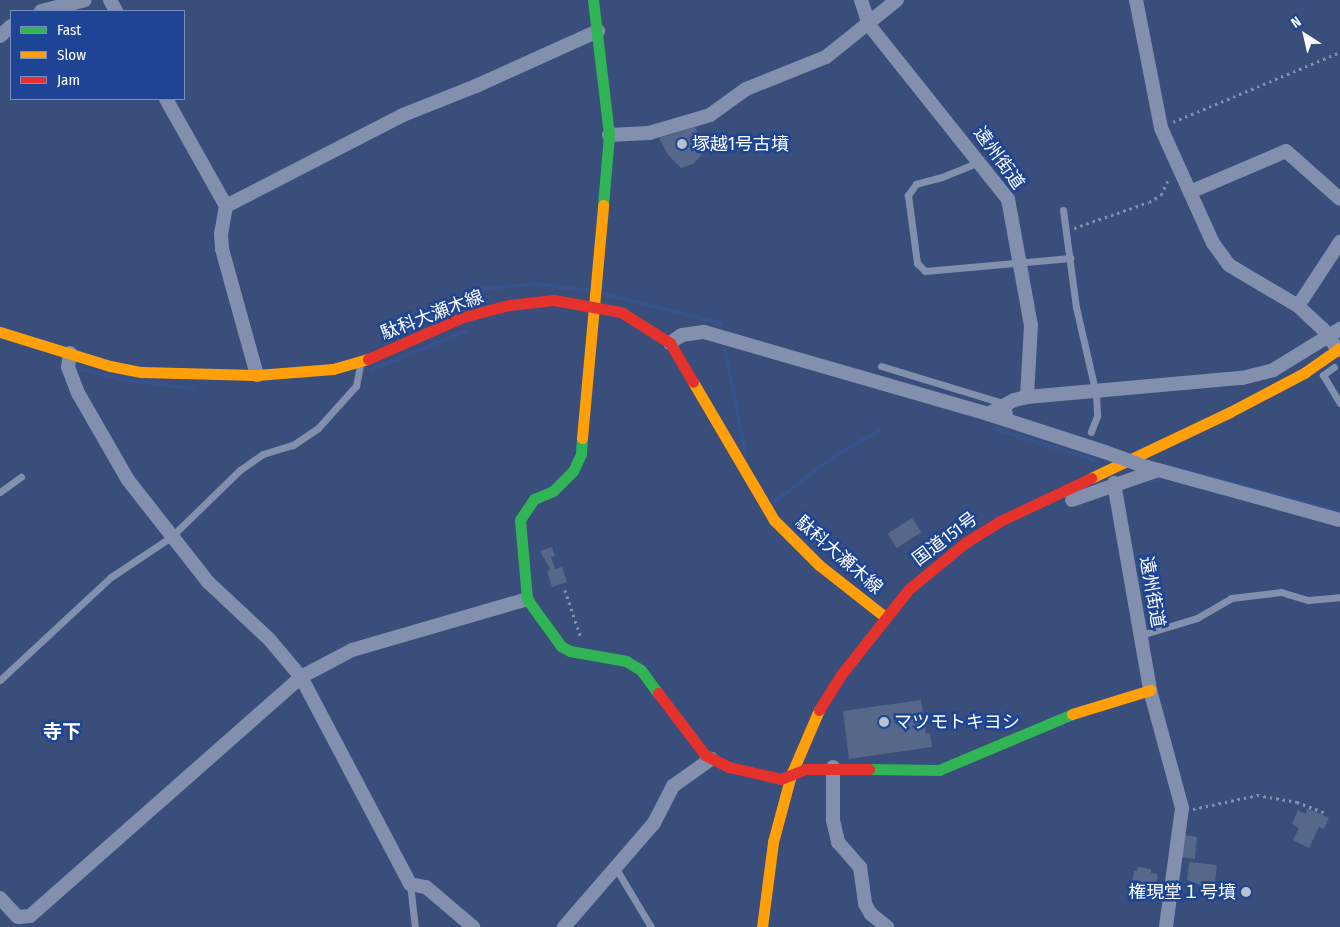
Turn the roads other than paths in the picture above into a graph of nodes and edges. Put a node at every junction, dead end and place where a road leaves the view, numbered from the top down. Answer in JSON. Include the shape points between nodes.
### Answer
{"nodes":[{"id":1,"x":86,"y":0,"type":"edge"},
{"id":2,"x":593,"y":0,"type":"edge"},
{"id":3,"x":861,"y":0,"type":"edge"},
{"id":4,"x":897,"y":0,"type":"edge"},
{"id":5,"x":1136,"y":0,"type":"edge"},
{"id":6,"x":45,"y":10,"type":"edge"},
{"id":7,"x":868,"y":25,"type":"junction"},
{"id":8,"x":598,"y":30,"type":"junction"},
{"id":9,"x":167,"y":100,"type":"edge"},
{"id":10,"x":609,"y":135,"type":"junction"},
{"id":11,"x":982,"y":162,"type":"junction"},
{"id":12,"x":1190,"y":192,"type":"junction"},
{"id":13,"x":1340,"y":199,"type":"edge"},
{"id":14,"x":226,"y":206,"type":"junction"},
{"id":15,"x":1063,"y":210,"type":"dead end"},
{"id":16,"x":1340,"y":242,"type":"edge"},
{"id":17,"x":1070,"y":258,"type":"junction"},
{"id":18,"x":1021,"y":264,"type":"junction"},
{"id":19,"x":595,"y":305,"type":"junction"},
{"id":20,"x":1298,"y":306,"type":"junction"},
{"id":21,"x":0,"y":332,"type":"edge"},
{"id":22,"x":1335,"y":333,"type":"edge"},
{"id":23,"x":670,"y":343,"type":"junction"},
{"id":24,"x":70,"y":353,"type":"junction"},
{"id":25,"x":1338,"y":355,"type":"edge"},
{"id":26,"x":361,"y":362,"type":"junction"},
{"id":27,"x":881,"y":366,"type":"dead end"},
{"id":28,"x":257,"y":375,"type":"junction"},
{"id":29,"x":1096,"y":394,"type":"junction"},
{"id":30,"x":1028,"y":398,"type":"junction"},
{"id":31,"x":1340,"y":403,"type":"edge"},
{"id":32,"x":1008,"y":409,"type":"junction"},
{"id":33,"x":988,"y":414,"type":"junction"},
{"id":34,"x":1092,"y":432,"type":"dead end"},
{"id":35,"x":1158,"y":470,"type":"junction"},
{"id":36,"x":21,"y":477,"type":"dead end"},
{"id":37,"x":1114,"y":483,"type":"junction"},
{"id":38,"x":0,"y":492,"type":"edge"},
{"id":39,"x":1032,"y":503,"type":"junction"},
{"id":40,"x":1340,"y":520,"type":"edge"},
{"id":41,"x":171,"y":537,"type":"junction"},
{"id":42,"x":1340,"y":598,"type":"edge"},
{"id":43,"x":527,"y":599,"type":"junction"},
{"id":44,"x":885,"y":617,"type":"junction"},
{"id":45,"x":1141,"y":635,"type":"junction"},
{"id":46,"x":301,"y":677,"type":"junction"},
{"id":47,"x":0,"y":680,"type":"edge"},
{"id":48,"x":1150,"y":690,"type":"junction"},
{"id":49,"x":711,"y":759,"type":"junction"},
{"id":50,"x":833,"y":767,"type":"junction"},
{"id":51,"x":791,"y":774,"type":"junction"},
{"id":52,"x":615,"y":867,"type":"junction"},
{"id":53,"x":410,"y":884,"type":"junction"},
{"id":54,"x":0,"y":898,"type":"edge"},
{"id":55,"x":415,"y":927,"type":"edge"},
{"id":56,"x":473,"y":927,"type":"edge"},
{"id":57,"x":564,"y":927,"type":"edge"},
{"id":58,"x":651,"y":927,"type":"edge"},
{"id":59,"x":762,"y":927,"type":"edge"},
{"id":60,"x":887,"y":927,"type":"edge"},
{"id":61,"x":1166,"y":927,"type":"edge"}],
"edges":[{"from":1,"to":6,"type":"street"},
{"from":2,"to":8,"type":"main road"},
{"from":3,"to":7,"type":"street","name":"遠州街道"},
{"from":4,"to":7,"type":"street"},
{"from":5,"to":12,"type":"street","via":[[1161,128]]},
{"from":7,"to":10,"type":"street","via":[[826,57],[746,89],[710,116],[649,133]]},
{"from":7,"to":11,"type":"street","name":"遠州街道"},
{"from":8,"to":10,"type":"main road"},
{"from":8,"to":14,"type":"street","via":[[476,86],[402,115]]},
{"from":9,"to":14,"type":"street"},
{"from":10,"to":19,"type":"main road"},
{"from":11,"to":18,"type":"street","name":"遠州街道","via":[[1008,199]]},
{"from":11,"to":18,"type":"lane","via":[[968,164],[942,178],[916,184],[908,195],[917,263],[925,271]]},
{"from":12,"to":13,"type":"street","via":[[1286,152]]},
{"from":12,"to":20,"type":"street","via":[[1213,243],[1229,265]]},
{"from":14,"to":28,"type":"street","via":[[222,249]]},
{"from":15,"to":17,"type":"lane"},
{"from":16,"to":20,"type":"street"},
{"from":17,"to":18,"type":"lane"},
{"from":17,"to":29,"type":"lane","via":[[1076,306]]},
{"from":18,"to":30,"type":"street","name":"遠州街道","via":[[1031,325]]},
{"from":19,"to":23,"type":"main road","name":"駄科大瀬木線","via":[[621,312]]},
{"from":19,"to":26,"type":"main road","name":"駄科大瀬木線","via":[[554,300],[509,305],[463,317]]},
{"from":19,"to":43,"type":"main road","via":[[581,454],[573,471],[553,491],[534,500],[520,520]]},
{"from":20,"to":22,"type":"street"},
{"from":21,"to":24,"type":"main road","name":"駄科大瀬木線"},
{"from":22,"to":25,"type":"street"},
{"from":22,"to":29,"type":"street","via":[[1273,370],[1242,378]]},
{"from":23,"to":33,"type":"street","via":[[682,336],[704,332]]},
{"from":23,"to":44,"type":"main road","name":"駄科大瀬木線","via":[[774,520],[819,565]]},
{"from":24,"to":28,"type":"main road","name":"駄科大瀬木線","via":[[142,372]]},
{"from":24,"to":41,"type":"street","via":[[68,367],[90,418],[128,480]]},
{"from":25,"to":31,"type":"lane","via":[[1323,375]]},
{"from":25,"to":39,"type":"main road","name":"国道151号","via":[[1230,412]]},
{"from":26,"to":28,"type":"main road","name":"駄科大瀬木線","via":[[333,369]]},
{"from":26,"to":41,"type":"lane","via":[[356,386],[318,428],[293,445],[263,454],[240,470]]},
{"from":27,"to":32,"type":"lane"},
{"from":29,"to":30,"type":"street"},
{"from":29,"to":34,"type":"lane"},
{"from":30,"to":32,"type":"street"},
{"from":32,"to":33,"type":"street"},
{"from":33,"to":35,"type":"street","bridge":true},
{"from":35,"to":37,"type":"street"},
{"from":35,"to":40,"type":"street"},
{"from":36,"to":38,"type":"lane"},
{"from":37,"to":39,"type":"street","via":[[1041,512]]},
{"from":37,"to":45,"type":"street","name":"遠州街道"},
{"from":39,"to":44,"type":"main road","name":"国道151号","via":[[952,554],[909,589]]},
{"from":41,"to":46,"type":"street","via":[[208,582],[269,639]]},
{"from":41,"to":47,"type":"lane","via":[[111,577]]},
{"from":42,"to":45,"type":"lane","via":[[1308,600],[1281,592],[1231,598],[1197,618]]},
{"from":43,"to":46,"type":"street","via":[[352,650]]},
{"from":43,"to":49,"type":"main road","via":[[561,646],[587,655],[626,661],[641,670]]},
{"from":44,"to":51,"type":"main road","name":"国道151号","via":[[852,658],[818,711]]},
{"from":45,"to":48,"type":"street","name":"遠州街道"},
{"from":46,"to":53,"type":"street"},
{"from":46,"to":54,"type":"street","via":[[30,916],[18,916]]},
{"from":48,"to":50,"type":"main road","via":[[1084,709],[939,770]]},
{"from":48,"to":61,"type":"street","name":"遠州街道","via":[[1182,808]]},
{"from":49,"to":51,"type":"main road","via":[[729,767],[781,779]]},
{"from":49,"to":52,"type":"street","via":[[673,786],[654,823]]},
{"from":50,"to":51,"type":"main road"},
{"from":50,"to":60,"type":"street","via":[[833,820],[838,842],[860,867],[865,904]]},
{"from":51,"to":59,"type":"main road","name":"国道151号","via":[[773,842]]},
{"from":52,"to":57,"type":"street"},
{"from":52,"to":58,"type":"lane"},
{"from":53,"to":55,"type":"lane"},
{"from":53,"to":56,"type":"street","via":[[426,887]]}]}
